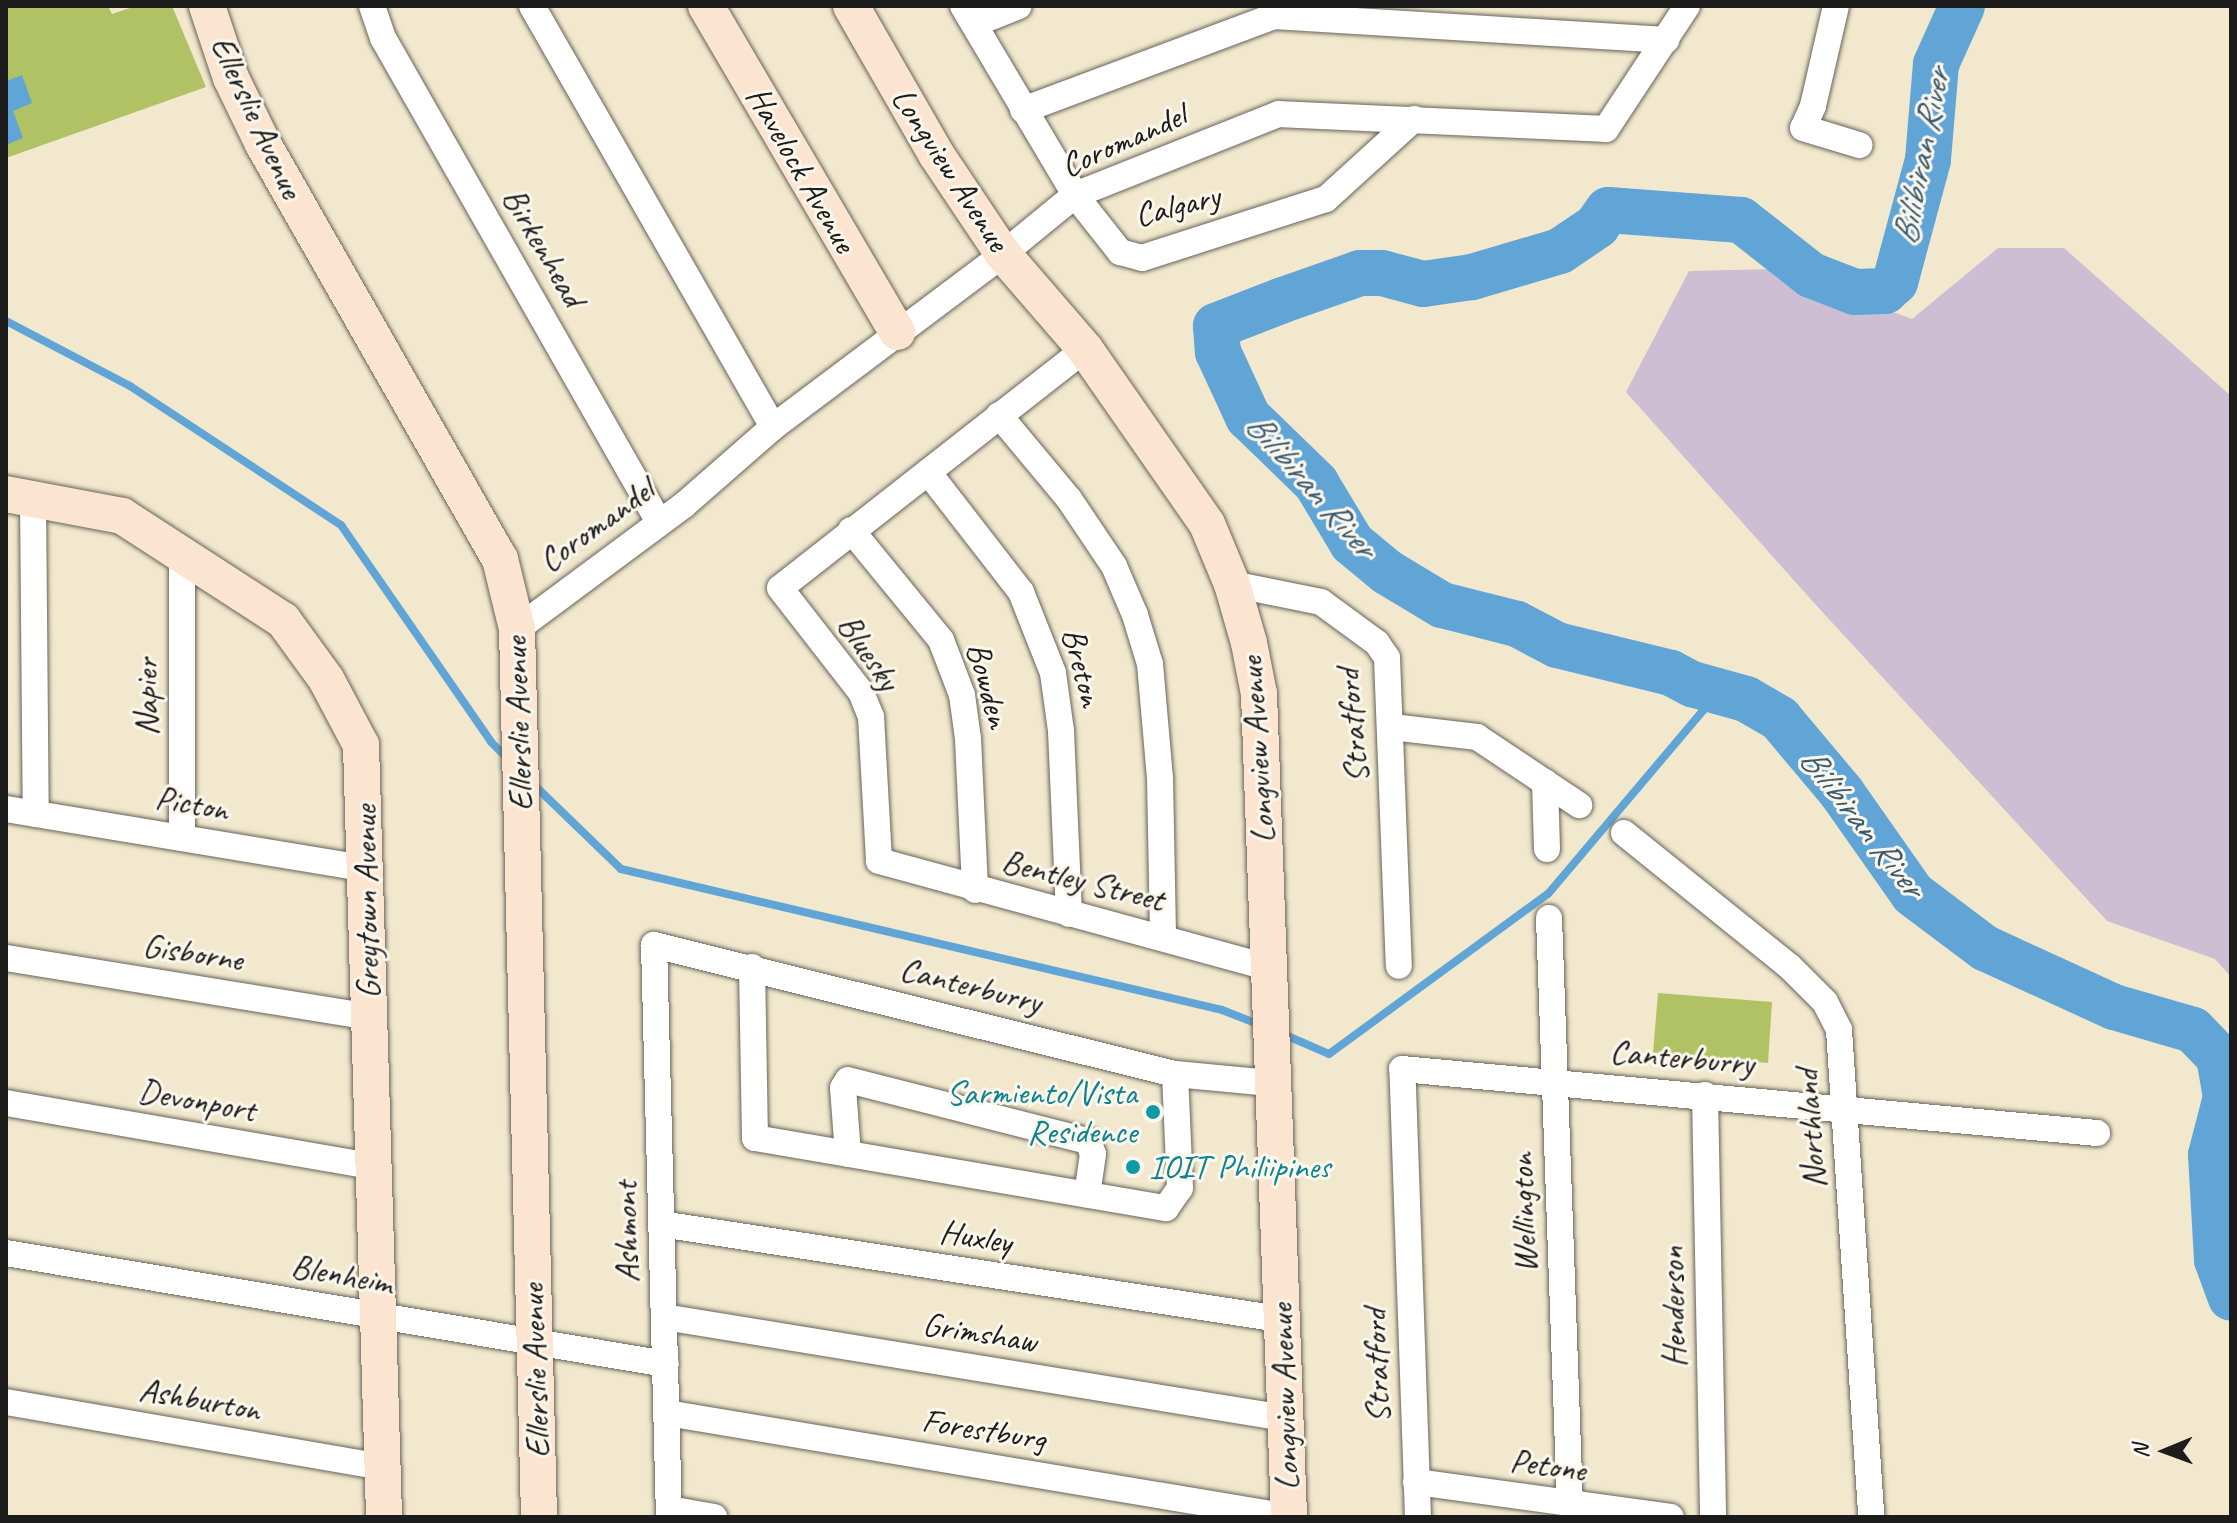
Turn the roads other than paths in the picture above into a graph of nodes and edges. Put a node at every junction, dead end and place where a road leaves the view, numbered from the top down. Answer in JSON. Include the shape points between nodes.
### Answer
{"nodes":[{"id":1,"x":207,"y":6,"type":"edge"},
{"id":2,"x":372,"y":6,"type":"edge"},
{"id":3,"x":532,"y":6,"type":"edge"},
{"id":4,"x":706,"y":6,"type":"edge"},
{"id":5,"x":851,"y":6,"type":"edge"},
{"id":6,"x":1019,"y":6,"type":"edge"},
{"id":7,"x":1687,"y":6,"type":"edge"},
{"id":8,"x":1836,"y":6,"type":"edge"},
{"id":9,"x":968,"y":15,"type":"edge"},
{"id":10,"x":1666,"y":40,"type":"junction"},
{"id":11,"x":1023,"y":110,"type":"junction"},
{"id":12,"x":1414,"y":119,"type":"junction"},
{"id":13,"x":1859,"y":145,"type":"dead end"},
{"id":14,"x":1075,"y":195,"type":"junction"},
{"id":15,"x":1003,"y":254,"type":"junction"},
{"id":16,"x":897,"y":332,"type":"junction"},
{"id":17,"x":1085,"y":349,"type":"junction"},
{"id":18,"x":999,"y":415,"type":"junction"},
{"id":19,"x":773,"y":427,"type":"junction"},
{"id":20,"x":928,"y":472,"type":"junction"},
{"id":21,"x":19,"y":496,"type":"edge"},
{"id":22,"x":659,"y":522,"type":"junction"},
{"id":23,"x":851,"y":530,"type":"junction"},
{"id":24,"x":182,"y":555,"type":"junction"},
{"id":25,"x":1232,"y":584,"type":"junction"},
{"id":26,"x":517,"y":629,"type":"junction"},
{"id":27,"x":1392,"y":727,"type":"junction"},
{"id":28,"x":1545,"y":782,"type":"junction"},
{"id":29,"x":1579,"y":805,"type":"dead end"},
{"id":30,"x":6,"y":809,"type":"edge"},
{"id":31,"x":36,"y":814,"type":"junction"},
{"id":32,"x":1624,"y":833,"type":"dead end"},
{"id":33,"x":182,"y":838,"type":"junction"},
{"id":34,"x":1547,"y":849,"type":"dead end"},
{"id":35,"x":879,"y":861,"type":"joint"},
{"id":36,"x":367,"y":869,"type":"junction"},
{"id":37,"x":975,"y":890,"type":"junction"},
{"id":38,"x":1069,"y":914,"type":"junction"},
{"id":39,"x":1549,"y":918,"type":"dead end"},
{"id":40,"x":1163,"y":937,"type":"junction"},
{"id":41,"x":654,"y":945,"type":"joint"},
{"id":42,"x":6,"y":958,"type":"edge"},
{"id":43,"x":1399,"y":966,"type":"dead end"},
{"id":44,"x":752,"y":967,"type":"junction"},
{"id":45,"x":1270,"y":968,"type":"junction"},
{"id":46,"x":369,"y":1017,"type":"junction"},
{"id":47,"x":1402,"y":1069,"type":"joint"},
{"id":48,"x":1175,"y":1074,"type":"junction"},
{"id":49,"x":1554,"y":1081,"type":"junction"},
{"id":50,"x":1271,"y":1083,"type":"junction"},
{"id":51,"x":1705,"y":1095,"type":"junction"},
{"id":52,"x":6,"y":1103,"type":"edge"},
{"id":53,"x":1845,"y":1108,"type":"junction"},
{"id":54,"x":2097,"y":1133,"type":"dead end"},
{"id":55,"x":848,"y":1154,"type":"junction"},
{"id":56,"x":375,"y":1167,"type":"junction"},
{"id":57,"x":1087,"y":1195,"type":"junction"},
{"id":58,"x":661,"y":1224,"type":"junction"},
{"id":59,"x":6,"y":1253,"type":"edge"},
{"id":60,"x":380,"y":1317,"type":"junction"},
{"id":61,"x":664,"y":1317,"type":"junction"},
{"id":62,"x":1280,"y":1319,"type":"junction"},
{"id":63,"x":534,"y":1343,"type":"junction"},
{"id":64,"x":666,"y":1364,"type":"junction"},
{"id":65,"x":6,"y":1402,"type":"edge"},
{"id":66,"x":667,"y":1413,"type":"junction"},
{"id":67,"x":1284,"y":1418,"type":"junction"},
{"id":68,"x":382,"y":1467,"type":"junction"},
{"id":69,"x":1416,"y":1482,"type":"junction"},
{"id":70,"x":1570,"y":1505,"type":"junction"},
{"id":71,"x":669,"y":1513,"type":"edge"},
{"id":72,"x":384,"y":1517,"type":"edge"},
{"id":73,"x":539,"y":1517,"type":"edge"},
{"id":74,"x":714,"y":1517,"type":"edge"},
{"id":75,"x":1289,"y":1517,"type":"edge"},
{"id":76,"x":1418,"y":1517,"type":"edge"},
{"id":77,"x":1671,"y":1517,"type":"edge"},
{"id":78,"x":1713,"y":1517,"type":"edge"},
{"id":79,"x":1871,"y":1517,"type":"edge"}],
"edges":[{"from":1,"to":26,"type":"street","name":"Ellerslie Avenue","via":[[231,78],[263,144],[500,559]]},
{"from":2,"to":22,"type":"street","name":"Birkenhead","via":[[383,38]]},
{"from":3,"to":19,"type":"street"},
{"from":4,"to":16,"type":"street","name":"Havelock Avenue"},
{"from":5,"to":15,"type":"street","name":"Longview Avenue","via":[[936,154]]},
{"from":6,"to":9,"type":"street"},
{"from":7,"to":10,"type":"street","name":"Coromandel"},
{"from":8,"to":13,"type":"street","via":[[1803,128]]},
{"from":9,"to":11,"type":"street","name":"Calgary"},
{"from":10,"to":11,"type":"street","via":[[1274,16]]},
{"from":10,"to":12,"type":"street","name":"Coromandel","via":[[1606,129]]},
{"from":11,"to":14,"type":"street","name":"Calgary"},
{"from":12,"to":14,"type":"street","name":"Coromandel","via":[[1279,114]]},
{"from":12,"to":14,"type":"street","name":"Calgary","via":[[1326,199],[1142,258],[1120,252]]},
{"from":14,"to":15,"type":"street","name":"Coromandel"},
{"from":15,"to":16,"type":"street","name":"Coromandel"},
{"from":15,"to":17,"type":"street","name":"Longview Avenue"},
{"from":16,"to":19,"type":"street","name":"Coromandel"},
{"from":17,"to":18,"type":"street"},
{"from":17,"to":25,"type":"street","name":"Longview Avenue","via":[[1207,524]]},
{"from":18,"to":20,"type":"street"},
{"from":18,"to":40,"type":"street","via":[[1069,499],[1114,566],[1135,615],[1150,664],[1160,778]]},
{"from":19,"to":22,"type":"street","name":"Coromandel"},
{"from":20,"to":23,"type":"street"},
{"from":20,"to":38,"type":"street","name":"Breton","via":[[1021,592],[1053,673],[1061,731]]},
{"from":21,"to":24,"type":"street","name":"Greytown Avenue","via":[[122,516]]},
{"from":21,"to":31,"type":"street"},
{"from":22,"to":26,"type":"street","name":"Coromandel"},
{"from":23,"to":35,"type":"street","name":"Bluesky","via":[[780,588],[861,692],[871,717]]},
{"from":23,"to":37,"type":"street","name":"Bowden","via":[[941,640],[962,695]]},
{"from":24,"to":33,"type":"street","name":"Napier"},
{"from":24,"to":36,"type":"street","name":"Greytown Avenue","via":[[283,620],[326,679],[361,745]]},
{"from":25,"to":27,"type":"street","name":"Stratford","via":[[1321,602],[1377,643],[1387,658]]},
{"from":25,"to":45,"type":"street","name":"Longview Avenue","via":[[1259,694]]},
{"from":26,"to":63,"type":"street","name":"Ellerslie Avenue"},
{"from":27,"to":28,"type":"street","via":[[1477,737]]},
{"from":27,"to":43,"type":"street","name":"Stratford"},
{"from":28,"to":29,"type":"street"},
{"from":28,"to":34,"type":"street"},
{"from":30,"to":31,"type":"street","name":"Picton"},
{"from":31,"to":33,"type":"street","name":"Picton"},
{"from":32,"to":53,"type":"street","name":"Northland","via":[[1789,966],[1825,1002],[1839,1030]]},
{"from":33,"to":36,"type":"street","name":"Picton"},
{"from":35,"to":37,"type":"street","name":"Bentley Street"},
{"from":36,"to":46,"type":"street","name":"Greytown Avenue"},
{"from":37,"to":38,"type":"street","name":"Bentley Street"},
{"from":38,"to":40,"type":"street","name":"Bentley Street"},
{"from":39,"to":49,"type":"street","name":"Wellington"},
{"from":40,"to":45,"type":"street","name":"Bentley Street"},
{"from":41,"to":44,"type":"street","name":"Canterburry"},
{"from":41,"to":58,"type":"street","name":"Ashmont"},
{"from":42,"to":46,"type":"street","name":"Gisborne"},
{"from":44,"to":48,"type":"street","name":"Canterburry"},
{"from":44,"to":55,"type":"street","via":[[755,1138]]},
{"from":45,"to":50,"type":"street","name":"Longview Avenue"},
{"from":46,"to":56,"type":"street","name":"Greytown Avenue"},
{"from":47,"to":49,"type":"street","name":"Canterburry"},
{"from":47,"to":69,"type":"street","name":"Stratford"},
{"from":48,"to":50,"type":"street","name":"Canterburry"},
{"from":48,"to":57,"type":"street","via":[[1180,1188],[1166,1208]]},
{"from":49,"to":51,"type":"street","name":"Canterburry"},
{"from":49,"to":70,"type":"street","name":"Wellington"},
{"from":50,"to":62,"type":"street","name":"Longview Avenue"},
{"from":51,"to":53,"type":"street","name":"Canterburry"},
{"from":51,"to":78,"type":"street","name":"Henderson"},
{"from":52,"to":56,"type":"street","name":"Devonport"},
{"from":53,"to":54,"type":"street","name":"Canterburry"},
{"from":53,"to":79,"type":"street","name":"Northland"},
{"from":55,"to":57,"type":"street"},
{"from":55,"to":57,"type":"street","via":[[843,1088],[848,1080],[1088,1141],[1093,1154]]},
{"from":56,"to":60,"type":"street","name":"Greytown Avenue"},
{"from":58,"to":61,"type":"street","name":"Ashmont"},
{"from":58,"to":62,"type":"street","name":"Huxley"},
{"from":59,"to":60,"type":"street","name":"Blenheim"},
{"from":60,"to":63,"type":"street","name":"Blenheim"},
{"from":60,"to":68,"type":"street","name":"Greytown Avenue"},
{"from":61,"to":64,"type":"street","name":"Ashmont"},
{"from":61,"to":67,"type":"street","name":"Grimshaw"},
{"from":62,"to":67,"type":"street","name":"Longview Avenue"},
{"from":63,"to":64,"type":"street","name":"Blenheim"},
{"from":63,"to":73,"type":"street","name":"Ellerslie Avenue"},
{"from":64,"to":66,"type":"street","name":"Ashmont"},
{"from":65,"to":68,"type":"street","name":"Ashburton"},
{"from":66,"to":71,"type":"street","name":"Ashmont"},
{"from":66,"to":75,"type":"street","name":"Forestburg"},
{"from":67,"to":75,"type":"street","name":"Longview Avenue"},
{"from":68,"to":72,"type":"street","name":"Greytown Avenue"},
{"from":69,"to":70,"type":"street","name":"Petone"},
{"from":69,"to":76,"type":"street","name":"Stratford"},
{"from":70,"to":77,"type":"street","name":"Petone"},
{"from":71,"to":74,"type":"street"}]}
